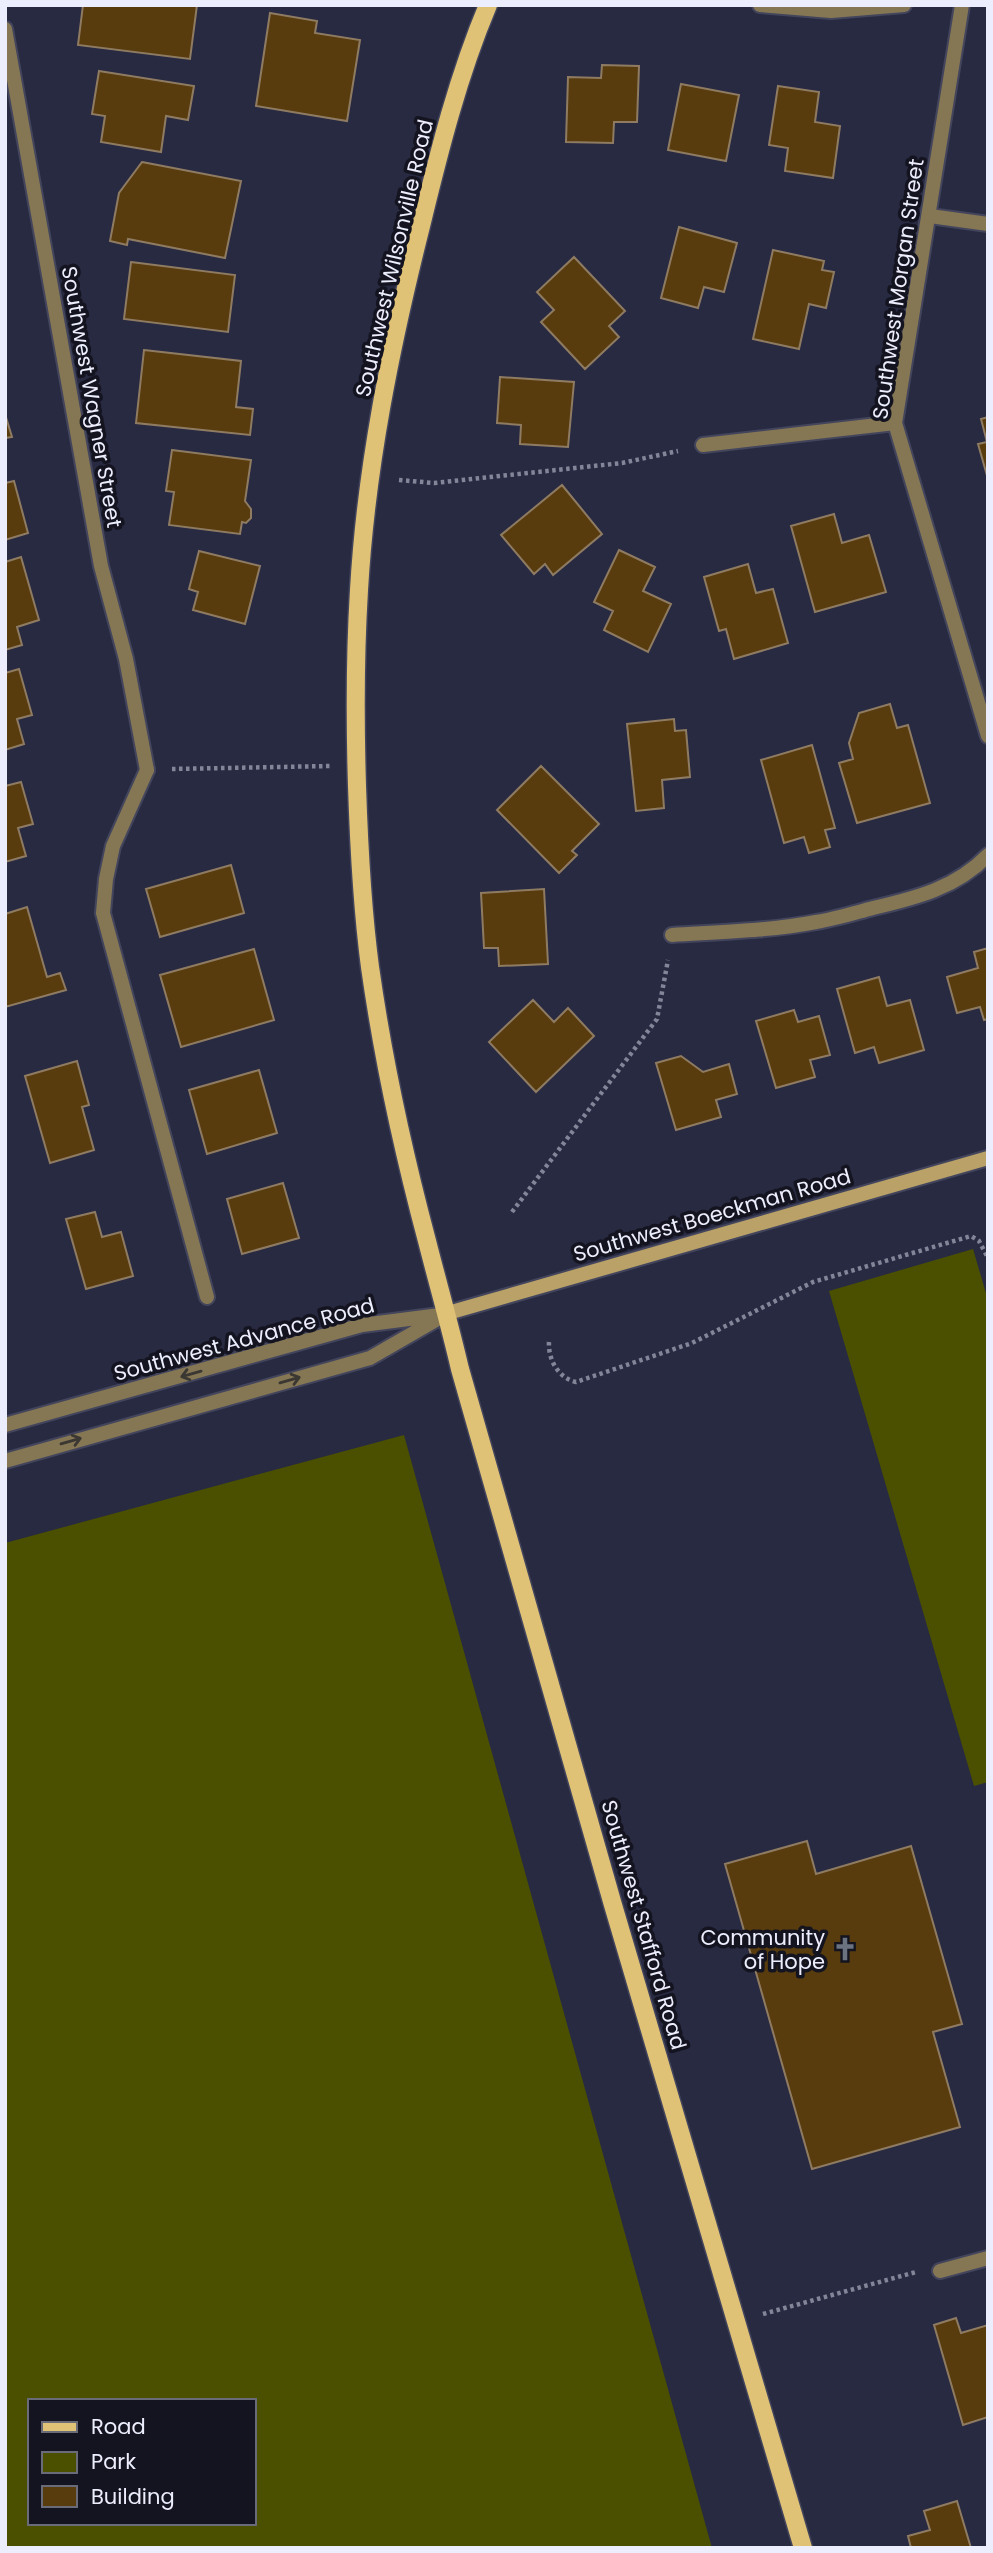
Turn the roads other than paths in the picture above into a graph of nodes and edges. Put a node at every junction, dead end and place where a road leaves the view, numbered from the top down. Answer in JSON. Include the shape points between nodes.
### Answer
{"nodes":[{"id":1,"x":488,"y":5,"type":"edge"},
{"id":2,"x":760,"y":5,"type":"edge"},
{"id":3,"x":904,"y":5,"type":"edge"},
{"id":4,"x":962,"y":5,"type":"edge"},
{"id":5,"x":5,"y":29,"type":"edge"},
{"id":6,"x":930,"y":216,"type":"junction"},
{"id":7,"x":988,"y":224,"type":"edge"},
{"id":8,"x":895,"y":423,"type":"junction"},
{"id":9,"x":703,"y":445,"type":"road end"},
{"id":10,"x":988,"y":736,"type":"edge"},
{"id":11,"x":988,"y":855,"type":"edge"},
{"id":12,"x":672,"y":935,"type":"road end"},
{"id":13,"x":988,"y":1158,"type":"edge"},
{"id":14,"x":207,"y":1297,"type":"dead end"},
{"id":15,"x":448,"y":1314,"type":"junction"},
{"id":16,"x":5,"y":1426,"type":"edge"},
{"id":17,"x":5,"y":1461,"type":"edge"},
{"id":18,"x":988,"y":2258,"type":"edge"},
{"id":19,"x":940,"y":2271,"type":"road end"},
{"id":20,"x":803,"y":2548,"type":"edge"}],
"edges":[{"from":1,"to":15,"type":"main road","name":"Southwest Wilsonville Road","via":[[454,104],[398,321],[371,478],[355,690],[358,841],[371,971],[391,1089]]},
{"from":2,"to":3,"type":"street","via":[[831,11]]},
{"from":4,"to":6,"type":"street","name":"Southwest Morgan Street"},
{"from":5,"to":14,"type":"street","name":"Southwest Wagner Street","via":[[101,566],[126,659],[147,770],[114,846],[103,913]]},
{"from":6,"to":7,"type":"street"},
{"from":6,"to":8,"type":"street","name":"Southwest Morgan Street"},
{"from":8,"to":9,"type":"street"},
{"from":8,"to":10,"type":"street","name":"Southwest Morgan Street"},
{"from":11,"to":12,"type":"street","via":[[946,887],[915,898],[817,922]]},
{"from":13,"to":15,"type":"main road","name":"Southwest Boeckman Road"},
{"from":15,"to":16,"type":"street","name":"Southwest Advance Road","one_way":true,"via":[[362,1325]]},
{"from":17,"to":15,"type":"street","one_way":true,"via":[[370,1358]]},
{"from":15,"to":20,"type":"main road","name":"Southwest Stafford Road","via":[[606,1878]]},
{"from":18,"to":19,"type":"street"}]}
